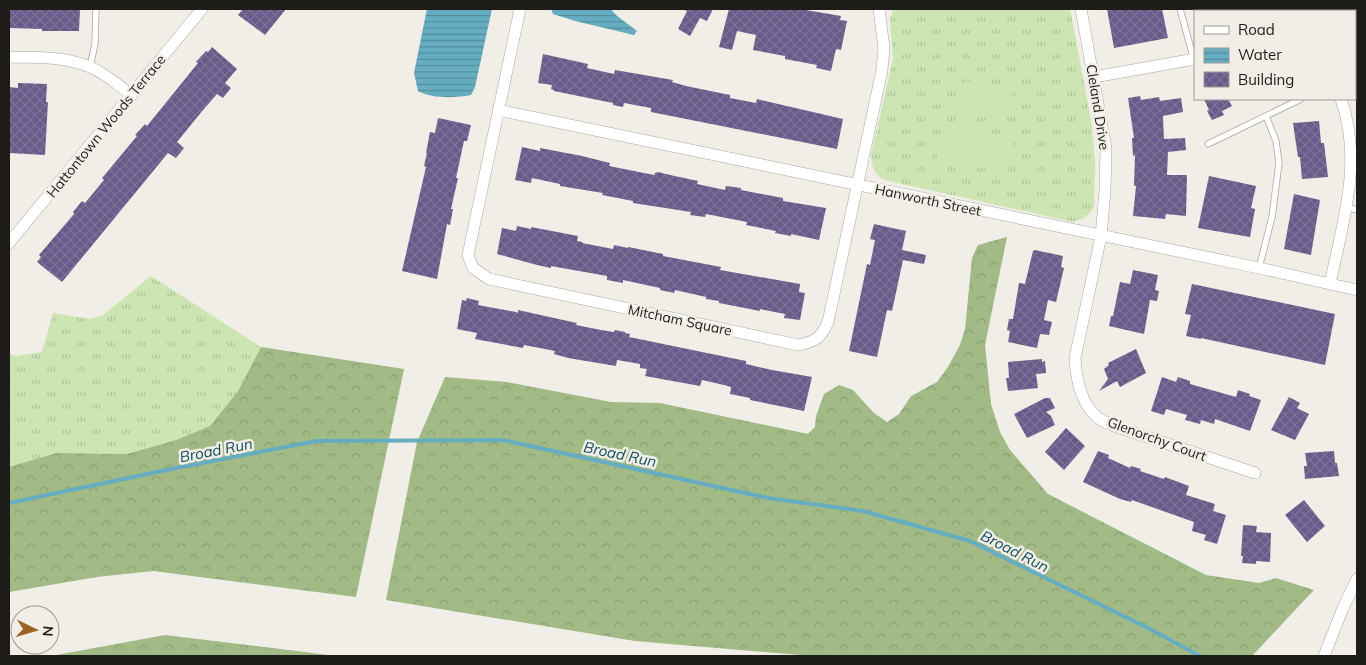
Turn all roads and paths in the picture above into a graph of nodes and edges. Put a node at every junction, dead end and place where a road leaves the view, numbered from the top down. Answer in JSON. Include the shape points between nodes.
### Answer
{"nodes":[{"id":1,"x":96,"y":9,"type":"edge"},
{"id":2,"x":202,"y":9,"type":"edge"},
{"id":3,"x":520,"y":9,"type":"edge"},
{"id":4,"x":879,"y":9,"type":"edge"},
{"id":5,"x":1080,"y":9,"type":"edge"},
{"id":6,"x":1180,"y":9,"type":"edge"},
{"id":7,"x":9,"y":57,"type":"edge"},
{"id":8,"x":1194,"y":60,"type":"edge"},
{"id":9,"x":90,"y":67,"type":"junction"},
{"id":10,"x":1094,"y":77,"type":"junction"},
{"id":11,"x":132,"y":95,"type":"junction"},
{"id":12,"x":1299,"y":100,"type":"edge"},
{"id":13,"x":1341,"y":100,"type":"edge"},
{"id":14,"x":498,"y":110,"type":"junction"},
{"id":15,"x":1266,"y":116,"type":"junction"},
{"id":16,"x":1208,"y":144,"type":"dead end"},
{"id":17,"x":858,"y":185,"type":"junction"},
{"id":18,"x":1352,"y":208,"type":"edge"},
{"id":19,"x":1101,"y":236,"type":"junction"},
{"id":20,"x":9,"y":243,"type":"edge"},
{"id":21,"x":1259,"y":268,"type":"junction"},
{"id":22,"x":1330,"y":284,"type":"junction"},
{"id":23,"x":1357,"y":290,"type":"edge"},
{"id":24,"x":1255,"y":473,"type":"dead end"},
{"id":25,"x":1357,"y":579,"type":"edge"},
{"id":26,"x":1324,"y":656,"type":"edge"}],
"edges":[{"from":1,"to":9,"type":"lane","via":[[95,44]]},
{"from":2,"to":11,"type":"street","name":"Hattontown Woods Terrace"},
{"from":3,"to":14,"type":"street","name":"Mitcham Square"},
{"from":4,"to":17,"type":"street","name":"Mitcham Square","via":[[884,48],[882,70]]},
{"from":5,"to":10,"type":"street","name":"Cleland Drive"},
{"from":6,"to":8,"type":"lane"},
{"from":7,"to":9,"type":"street","via":[[70,61]]},
{"from":8,"to":10,"type":"street"},
{"from":9,"to":11,"type":"street"},
{"from":10,"to":19,"type":"street","name":"Cleland Drive","via":[[1106,148]]},
{"from":11,"to":20,"type":"street","name":"Hattontown Woods Terrace"},
{"from":12,"to":15,"type":"lane"},
{"from":13,"to":18,"type":"street","via":[[1352,143]]},
{"from":14,"to":17,"type":"street","name":"Hanworth Street"},
{"from":14,"to":17,"type":"street","name":"Mitcham Square","via":[[468,255],[473,268],[489,280],[729,331],[798,345],[812,343],[824,333]]},
{"from":15,"to":16,"type":"lane"},
{"from":15,"to":21,"type":"lane","via":[[1276,140],[1279,163],[1272,216]]},
{"from":17,"to":19,"type":"street","name":"Hanworth Street"},
{"from":18,"to":22,"type":"street"},
{"from":19,"to":21,"type":"street","name":"Hanworth Street"},
{"from":19,"to":24,"type":"street","name":"Glenorchy Court","via":[[1075,358],[1079,390],[1085,402],[1097,417],[1114,426]]},
{"from":21,"to":22,"type":"street","name":"Hanworth Street"},
{"from":22,"to":23,"type":"street","name":"Hanworth Street"},
{"from":25,"to":26,"type":"street"}]}
